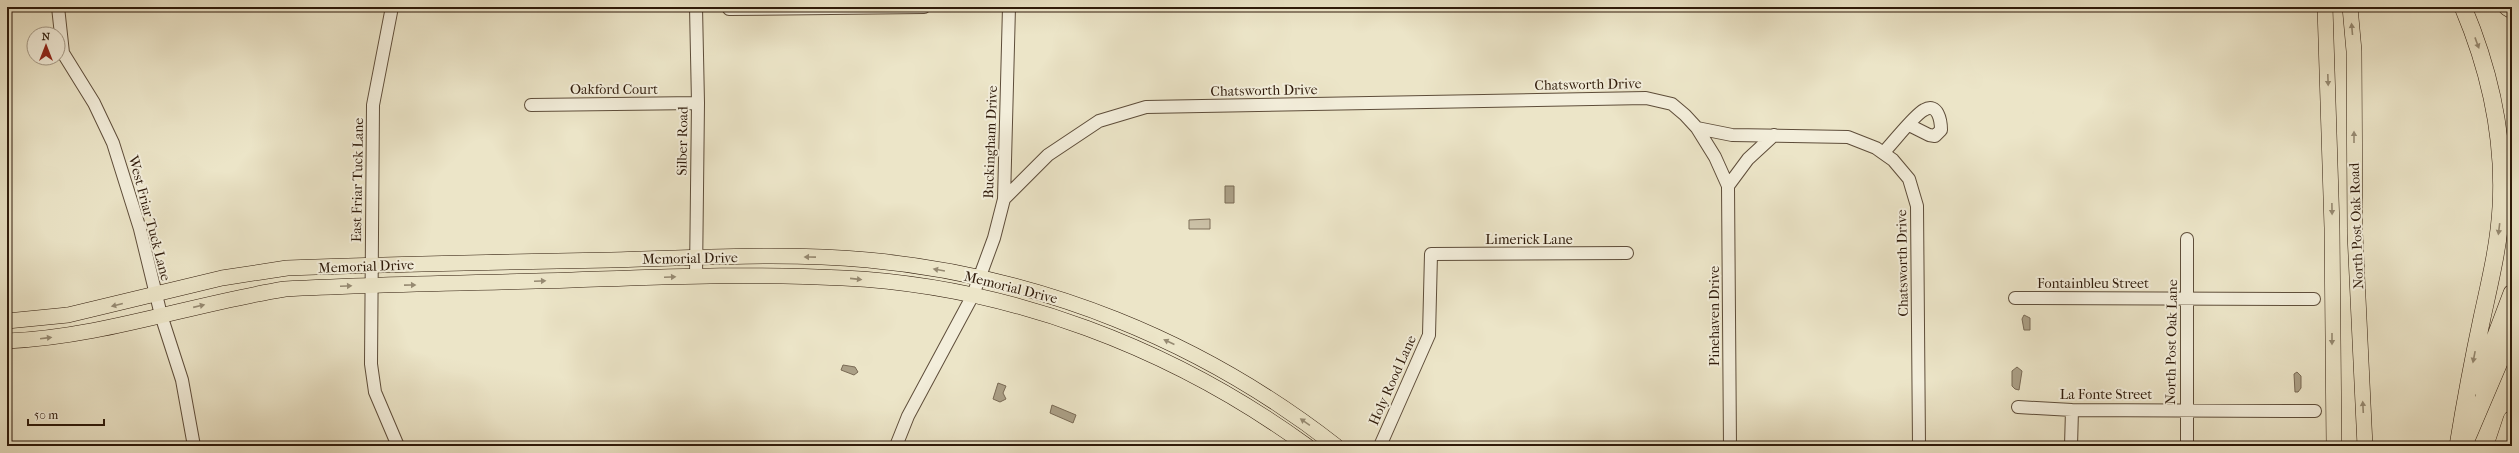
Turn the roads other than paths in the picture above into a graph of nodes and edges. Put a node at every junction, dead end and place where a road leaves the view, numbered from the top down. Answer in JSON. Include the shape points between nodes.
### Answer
{"nodes":[{"id":1,"x":58,"y":7,"type":"edge"},
{"id":2,"x":392,"y":7,"type":"edge"},
{"id":3,"x":696,"y":7,"type":"edge"},
{"id":4,"x":924,"y":7,"type":"edge"},
{"id":5,"x":1009,"y":7,"type":"edge"},
{"id":6,"x":2325,"y":7,"type":"edge"},
{"id":7,"x":2350,"y":7,"type":"edge"},
{"id":8,"x":2463,"y":7,"type":"edge"},
{"id":9,"x":2507,"y":7,"type":"edge"},
{"id":10,"x":729,"y":9,"type":"dead end"},
{"id":11,"x":2512,"y":10,"type":"edge"},
{"id":12,"x":698,"y":103,"type":"junction"},
{"id":13,"x":531,"y":105,"type":"dead end"},
{"id":14,"x":1910,"y":125,"type":"dead end"},
{"id":15,"x":1697,"y":128,"type":"junction"},
{"id":16,"x":1774,"y":135,"type":"junction"},
{"id":17,"x":1884,"y":153,"type":"junction"},
{"id":18,"x":1728,"y":186,"type":"junction"},
{"id":19,"x":1004,"y":199,"type":"junction"},
{"id":20,"x":2187,"y":239,"type":"dead end"},
{"id":21,"x":1627,"y":253,"type":"dead end"},
{"id":22,"x":1431,"y":254,"type":"joint"},
{"id":23,"x":696,"y":258,"type":"junction"},
{"id":24,"x":499,"y":262,"type":"junction"},
{"id":25,"x":371,"y":265,"type":"junction"},
{"id":26,"x":696,"y":276,"type":"junction"},
{"id":27,"x":980,"y":278,"type":"junction"},
{"id":28,"x":499,"y":283,"type":"junction"},
{"id":29,"x":371,"y":285,"type":"junction"},
{"id":30,"x":2512,"y":293,"type":"edge"},
{"id":31,"x":155,"y":296,"type":"junction"},
{"id":32,"x":973,"y":296,"type":"junction"},
{"id":33,"x":2187,"y":297,"type":"junction"},
{"id":34,"x":2015,"y":298,"type":"dead end"},
{"id":35,"x":2314,"y":299,"type":"dead end"},
{"id":36,"x":161,"y":315,"type":"junction"},
{"id":37,"x":7,"y":321,"type":"edge"},
{"id":38,"x":2512,"y":332,"type":"edge"},
{"id":39,"x":7,"y":340,"type":"edge"},
{"id":40,"x":1188,"y":350,"type":"junction"},
{"id":41,"x":1180,"y":367,"type":"junction"},
{"id":42,"x":2018,"y":407,"type":"dead end"},
{"id":43,"x":2186,"y":409,"type":"junction"},
{"id":44,"x":2072,"y":410,"type":"junction"},
{"id":45,"x":2315,"y":411,"type":"dead end"},
{"id":46,"x":2512,"y":419,"type":"edge"},
{"id":47,"x":2461,"y":442,"type":"edge"},
{"id":48,"x":194,"y":446,"type":"edge"},
{"id":49,"x":398,"y":446,"type":"edge"},
{"id":50,"x":896,"y":446,"type":"edge"},
{"id":51,"x":1307,"y":446,"type":"edge"},
{"id":52,"x":1336,"y":446,"type":"edge"},
{"id":53,"x":1380,"y":446,"type":"edge"},
{"id":54,"x":1730,"y":446,"type":"edge"},
{"id":55,"x":1920,"y":446,"type":"edge"},
{"id":56,"x":2071,"y":446,"type":"edge"},
{"id":57,"x":2187,"y":446,"type":"edge"},
{"id":58,"x":2334,"y":446,"type":"edge"},
{"id":59,"x":2365,"y":446,"type":"edge"},
{"id":60,"x":2503,"y":446,"type":"edge"}],
"edges":[{"from":1,"to":31,"type":"street","name":"West Friar Tuck Lane","via":[[63,53],[94,103],[113,143],[140,229]]},
{"from":2,"to":25,"type":"street","name":"East Friar Tuck Lane","via":[[373,105]]},
{"from":3,"to":12,"type":"street","name":"Silber Road"},
{"from":4,"to":10,"type":"street"},
{"from":5,"to":19,"type":"street","name":"Buckingham Drive"},
{"from":6,"to":58,"type":"main road","name":"North Post Oak Road","one_way":true,"via":[[2332,235]]},
{"from":59,"to":7,"type":"main road","name":"North Post Oak Road","one_way":true,"via":[[2355,234],[2354,51]]},
{"from":8,"to":47,"type":"highway","one_way":true,"via":[[2487,74],[2499,134],[2502,186],[2498,234]]},
{"from":9,"to":11,"type":"highway"},
{"from":12,"to":13,"type":"street","name":"Oakford Court"},
{"from":12,"to":23,"type":"street","name":"Silber Road"},
{"from":14,"to":17,"type":"street"},
{"from":15,"to":16,"type":"street","name":"Chatsworth Drive","via":[[1732,135]]},
{"from":15,"to":18,"type":"street","name":"Pinehaven Drive","via":[[1715,157]]},
{"from":15,"to":19,"type":"street","name":"Chatsworth Drive","via":[[1672,104],[1646,98],[1146,107],[1098,121],[1048,155]]},
{"from":16,"to":17,"type":"street","name":"Chatsworth Drive","via":[[1848,137]]},
{"from":16,"to":18,"type":"street","via":[[1748,160]]},
{"from":17,"to":55,"type":"street","name":"Chatsworth Drive","via":[[1909,179],[1917,206]]},
{"from":18,"to":54,"type":"street","name":"Pinehaven Drive"},
{"from":19,"to":27,"type":"street","name":"Buckingham Drive"},
{"from":20,"to":33,"type":"street","name":"North Post Oak Lane"},
{"from":21,"to":22,"type":"street","name":"Limerick Lane"},
{"from":22,"to":53,"type":"street","name":"Holy Rood Lane","via":[[1429,335]]},
{"from":23,"to":24,"type":"main road","name":"Memorial Drive"},
{"from":23,"to":26,"type":"street","name":"Silber Road"},
{"from":27,"to":23,"type":"main road","name":"Memorial Drive","one_way":true,"via":[[868,260]]},
{"from":24,"to":25,"type":"main road","name":"Memorial Drive"},
{"from":24,"to":28,"type":"main road"},
{"from":25,"to":29,"type":"street","name":"East Friar Tuck Lane"},
{"from":25,"to":31,"type":"main road","name":"Memorial Drive","via":[[251,272]]},
{"from":28,"to":26,"type":"main road","name":"Memorial Drive","one_way":true},
{"from":26,"to":32,"type":"main road","name":"Memorial Drive","one_way":true,"via":[[845,278]]},
{"from":27,"to":32,"type":"street","name":"Buckingham Drive"},
{"from":40,"to":27,"type":"main road","name":"Memorial Drive","one_way":true,"via":[[1094,310],[1035,291]]},
{"from":29,"to":28,"type":"main road","name":"Memorial Drive","one_way":true},
{"from":36,"to":29,"type":"main road","name":"Memorial Drive","one_way":true,"via":[[285,289]]},
{"from":29,"to":49,"type":"street","name":"East Friar Tuck Lane","via":[[371,364],[375,392]]},
{"from":30,"to":47,"type":"highway"},
{"from":31,"to":36,"type":"street","name":"West Friar Tuck Lane"},
{"from":31,"to":37,"type":"main road","name":"Memorial Drive","one_way":true,"via":[[68,315]]},
{"from":32,"to":41,"type":"main road","name":"Memorial Drive","via":[[1043,313],[1092,329]]},
{"from":32,"to":50,"type":"street","name":"Buckingham Drive","via":[[908,416]]},
{"from":33,"to":34,"type":"street","name":"Fontainbleu Street"},
{"from":33,"to":35,"type":"street","name":"Fontainbleu Street"},
{"from":33,"to":43,"type":"street","name":"North Post Oak Lane"},
{"from":39,"to":36,"type":"main road","name":"Memorial Drive","one_way":true,"via":[[75,334]]},
{"from":36,"to":48,"type":"street","name":"West Friar Tuck Lane","via":[[182,380]]},
{"from":38,"to":47,"type":"highway"},
{"from":40,"to":41,"type":"main road"},
{"from":52,"to":40,"type":"main road","name":"Memorial Drive","one_way":true,"via":[[1270,398]]},
{"from":41,"to":51,"type":"main road","name":"Memorial Drive"},
{"from":42,"to":44,"type":"street","name":"La Fonte Street"},
{"from":43,"to":44,"type":"street","name":"La Fonte Street"},
{"from":43,"to":45,"type":"street","name":"La Fonte Street"},
{"from":43,"to":57,"type":"street","name":"North Post Oak Lane"},
{"from":44,"to":56,"type":"street"},
{"from":46,"to":60,"type":"highway"}]}
